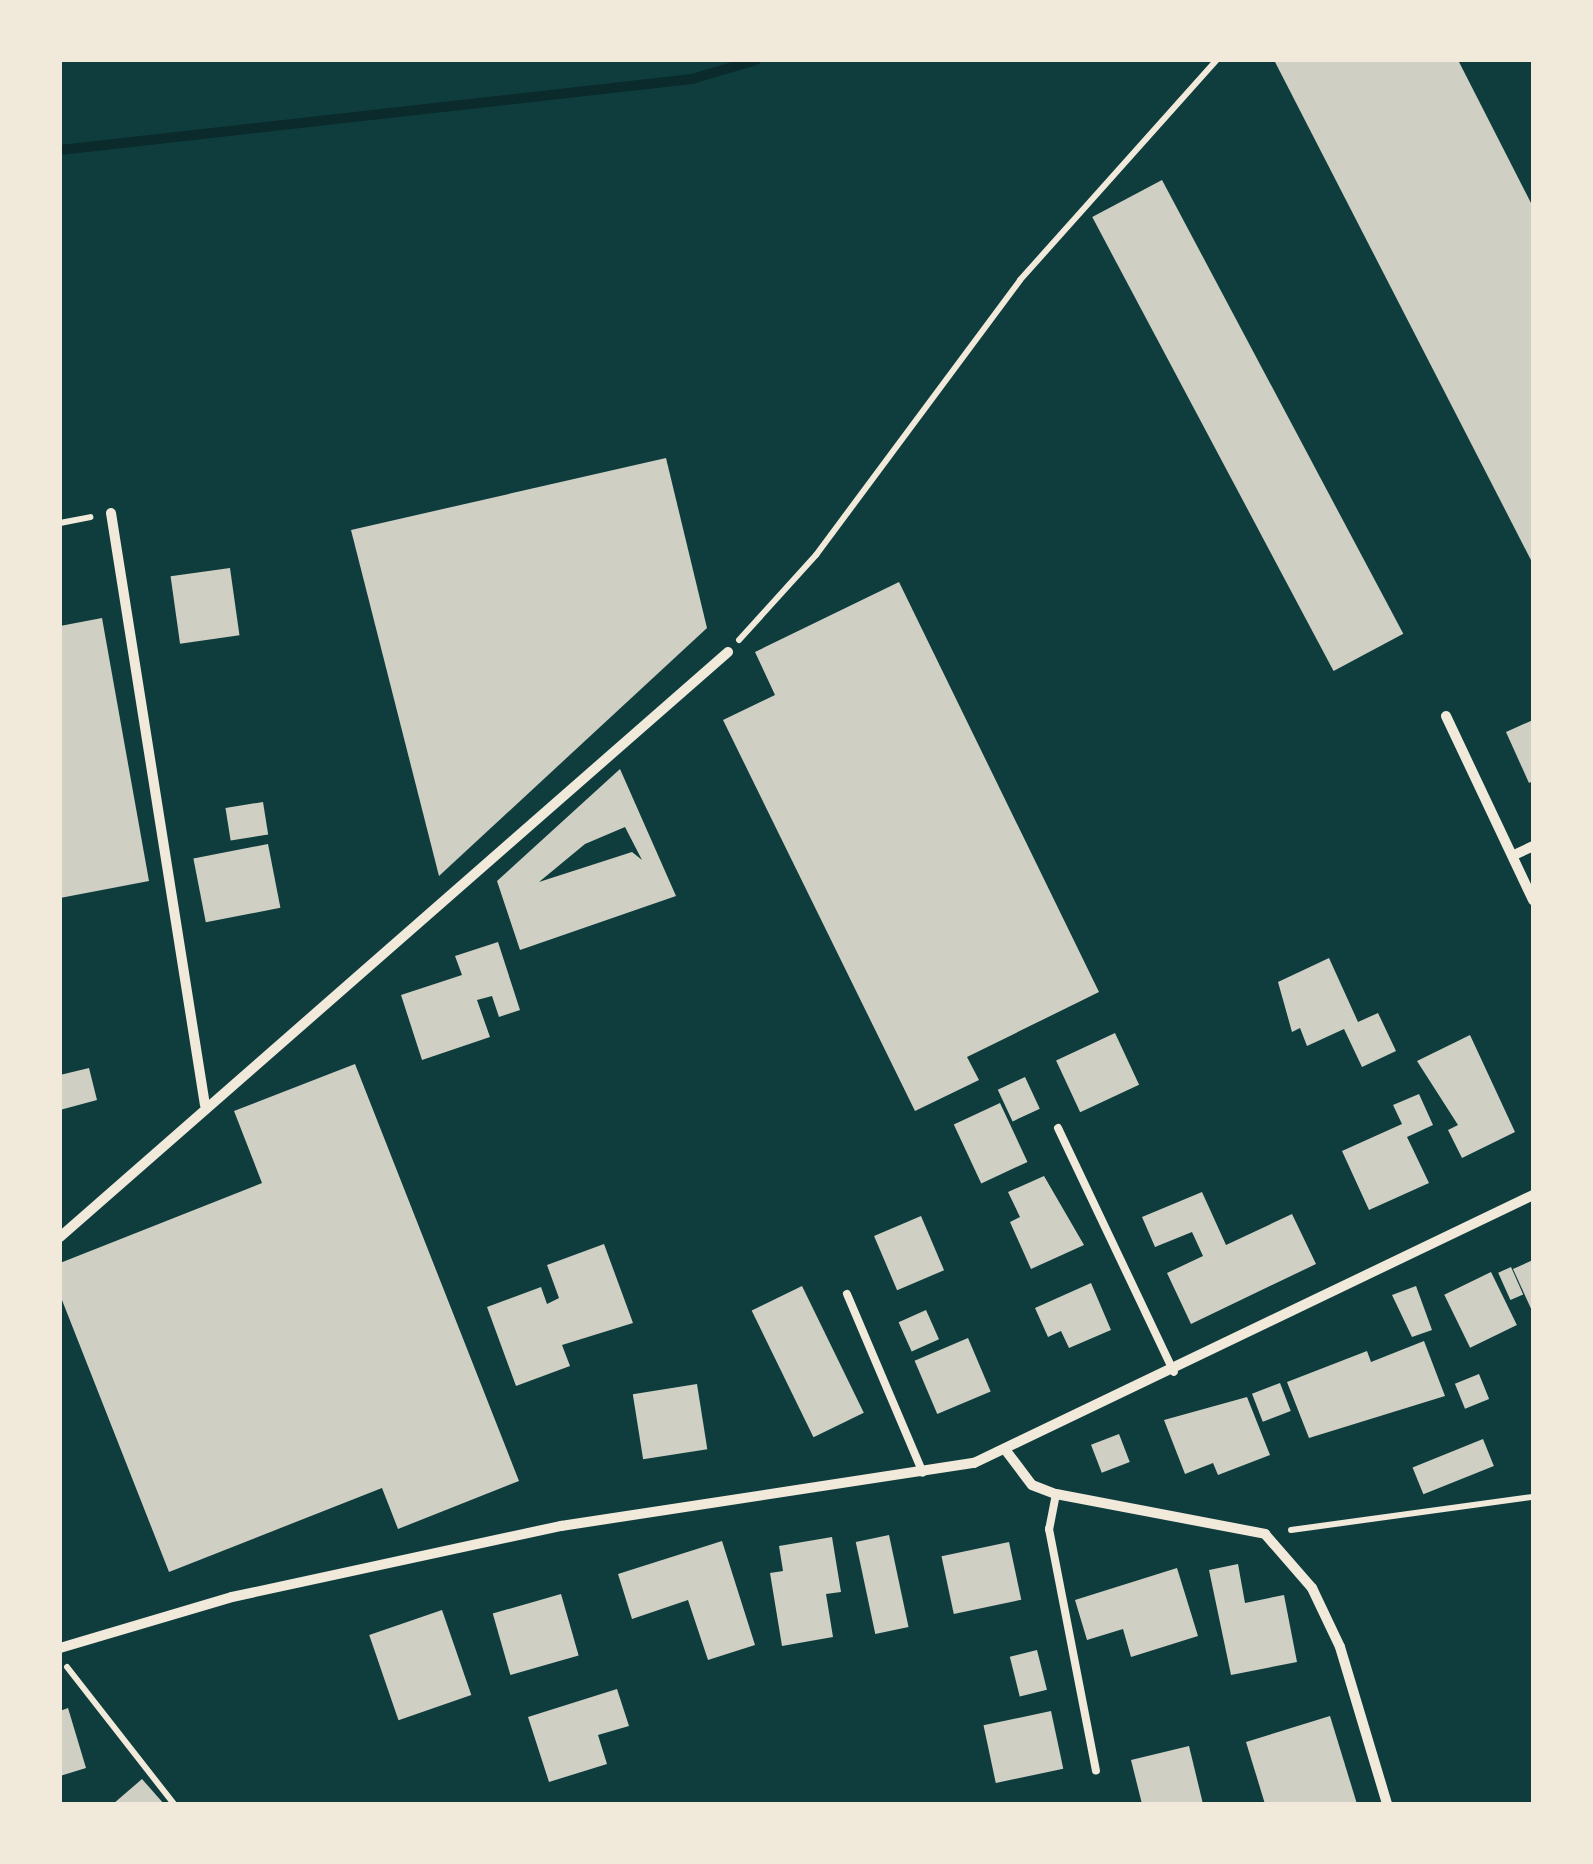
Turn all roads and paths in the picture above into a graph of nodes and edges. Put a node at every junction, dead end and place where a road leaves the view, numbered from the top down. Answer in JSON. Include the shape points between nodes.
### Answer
{"nodes":[{"id":1,"x":1217,"y":60,"type":"edge"},
{"id":2,"x":111,"y":513,"type":"joint"},
{"id":3,"x":60,"y":522,"type":"edge"},
{"id":4,"x":728,"y":652,"type":"joint"},
{"id":5,"x":1446,"y":716,"type":"dead end"},
{"id":6,"x":1533,"y":846,"type":"edge"},
{"id":7,"x":1514,"y":855,"type":"junction"},
{"id":8,"x":1533,"y":900,"type":"edge"},
{"id":9,"x":205,"y":1105,"type":"junction"},
{"id":10,"x":1058,"y":1128,"type":"dead end"},
{"id":11,"x":1533,"y":1196,"type":"edge"},
{"id":12,"x":60,"y":1236,"type":"edge"},
{"id":13,"x":847,"y":1294,"type":"dead end"},
{"id":14,"x":1174,"y":1372,"type":"junction"},
{"id":15,"x":1007,"y":1452,"type":"junction"},
{"id":16,"x":922,"y":1473,"type":"junction"},
{"id":17,"x":1056,"y":1494,"type":"junction"},
{"id":18,"x":1533,"y":1498,"type":"edge"},
{"id":19,"x":1265,"y":1534,"type":"junction"},
{"id":20,"x":60,"y":1648,"type":"edge"},
{"id":21,"x":60,"y":1658,"type":"edge"},
{"id":22,"x":1096,"y":1770,"type":"dead end"},
{"id":23,"x":174,"y":1804,"type":"edge"},
{"id":24,"x":1388,"y":1804,"type":"edge"}],
"edges":[{"from":1,"to":4,"type":"path","via":[[1020,280],[816,555]]},
{"from":2,"to":3,"type":"path"},
{"from":2,"to":9,"type":"street"},
{"from":4,"to":9,"type":"street"},
{"from":5,"to":7,"type":"street"},
{"from":6,"to":7,"type":"street"},
{"from":7,"to":8,"type":"street"},
{"from":9,"to":12,"type":"street"},
{"from":10,"to":14,"type":"lane"},
{"from":11,"to":14,"type":"street"},
{"from":13,"to":16,"type":"lane"},
{"from":14,"to":15,"type":"street"},
{"from":15,"to":16,"type":"street"},
{"from":15,"to":17,"type":"street","via":[[1032,1484]]},
{"from":16,"to":20,"type":"street","via":[[561,1526],[232,1597]]},
{"from":17,"to":19,"type":"street"},
{"from":17,"to":22,"type":"lane","via":[[1049,1529]]},
{"from":18,"to":19,"type":"path"},
{"from":19,"to":24,"type":"street","via":[[1312,1588],[1333,1632]]},
{"from":21,"to":23,"type":"path"}]}
